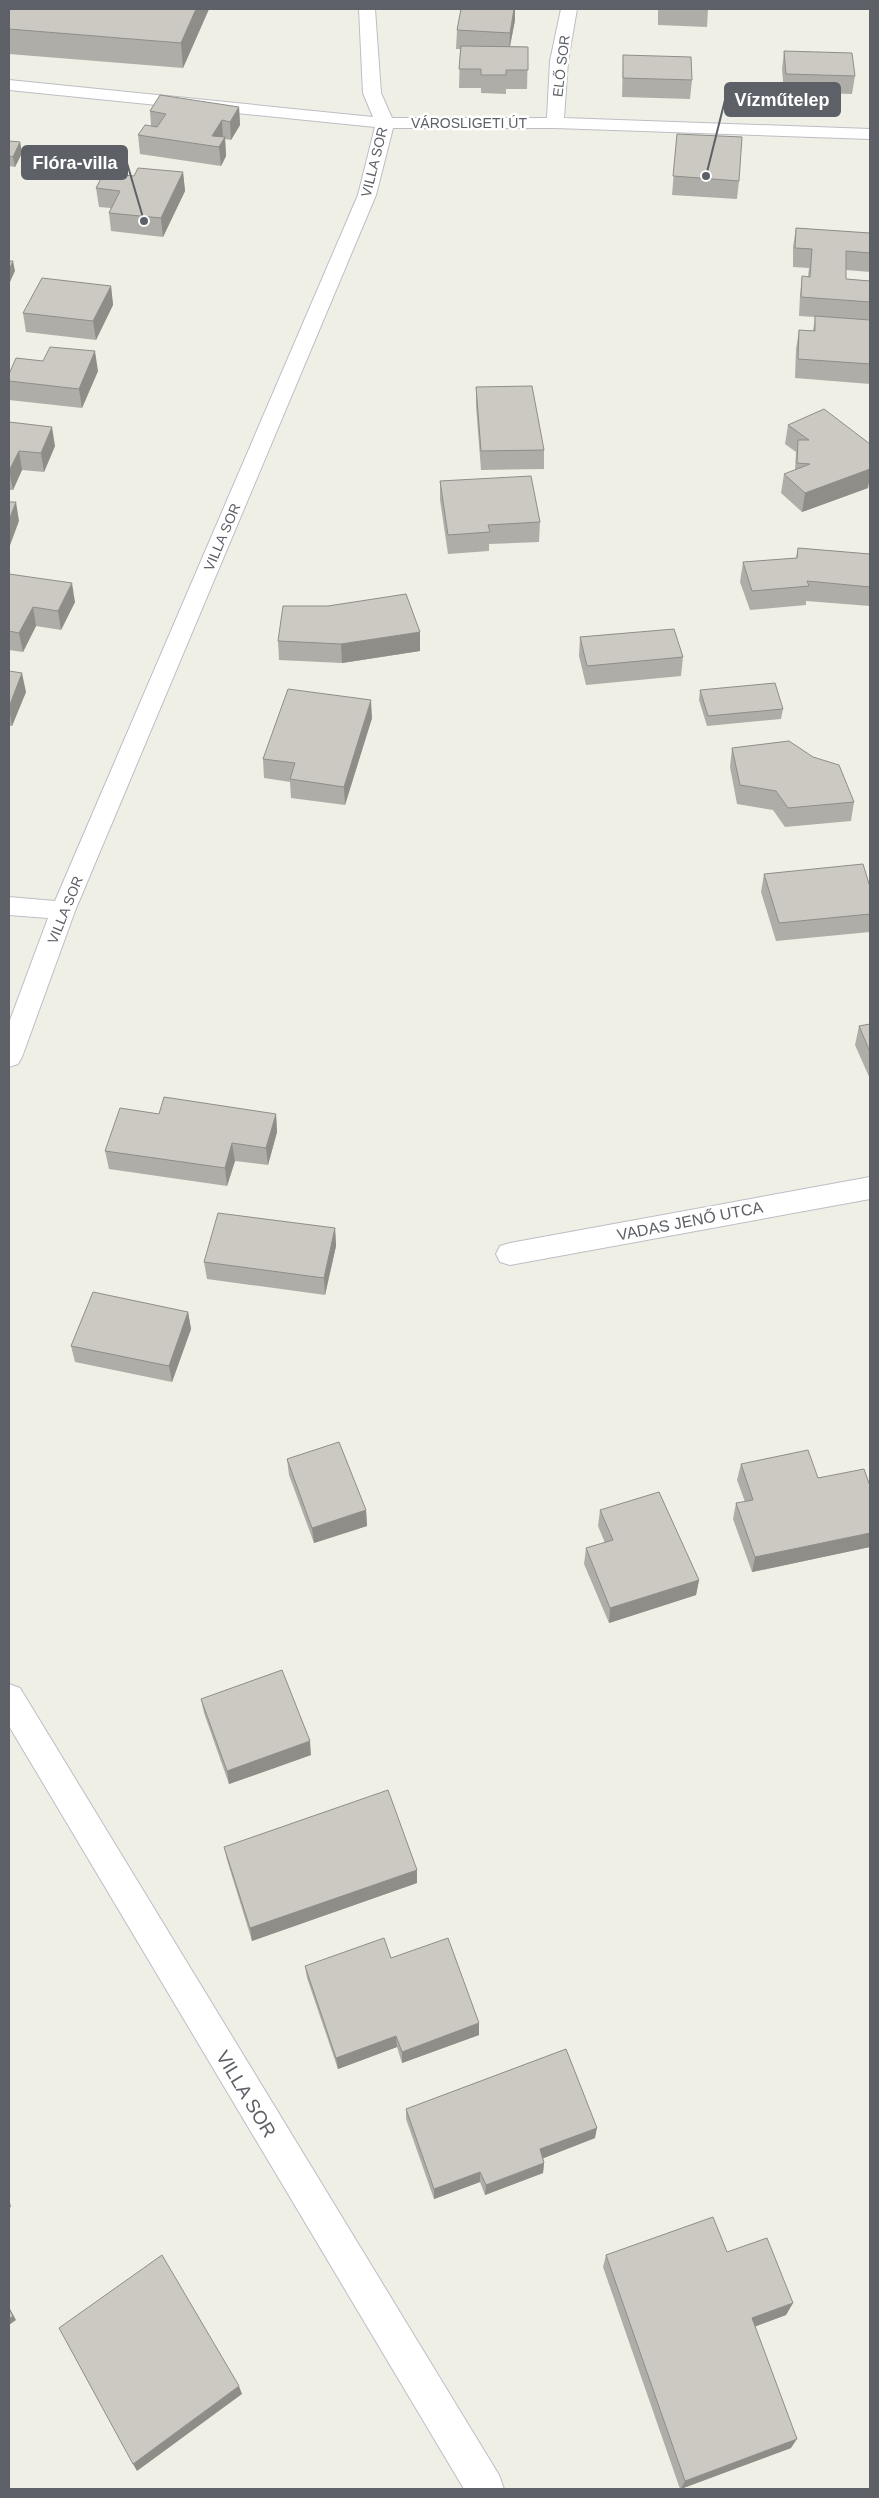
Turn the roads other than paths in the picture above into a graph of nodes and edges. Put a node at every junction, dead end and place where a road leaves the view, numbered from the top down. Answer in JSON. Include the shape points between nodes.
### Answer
{"nodes":[{"id":1,"x":367,"y":9,"type":"edge"},
{"id":2,"x":569,"y":9,"type":"edge"},
{"id":3,"x":9,"y":85,"type":"edge"},
{"id":4,"x":385,"y":123,"type":"junction"},
{"id":5,"x":555,"y":123,"type":"junction"},
{"id":6,"x":870,"y":134,"type":"edge"},
{"id":7,"x":9,"y":906,"type":"edge"},
{"id":8,"x":63,"y":911,"type":"junction"},
{"id":9,"x":9,"y":1057,"type":"edge"},
{"id":10,"x":870,"y":1188,"type":"edge"},
{"id":11,"x":510,"y":1254,"type":"dead end"},
{"id":12,"x":9,"y":1698,"type":"edge"},
{"id":13,"x":486,"y":2489,"type":"edge"}],
"edges":[{"from":1,"to":4,"type":"street","name":"VILLA SOR","via":[[372,93]]},
{"from":2,"to":5,"type":"street","name":"ELŐ SOR","via":[[559,62]]},
{"from":3,"to":4,"type":"street","name":"VÁROSLIGETI ÚT"},
{"from":4,"to":5,"type":"street","name":"VÁROSLIGETI ÚT"},
{"from":4,"to":8,"type":"street","name":"VILLA SOR","via":[[367,195]]},
{"from":5,"to":6,"type":"street","name":"VÁROSLIGETI ÚT"},
{"from":7,"to":8,"type":"street"},
{"from":8,"to":9,"type":"street","name":"VILLA SOR"},
{"from":10,"to":11,"type":"street","name":"VADAS JENŐ UTCA"},
{"from":12,"to":13,"type":"street","name":"VILLA SOR"}]}
